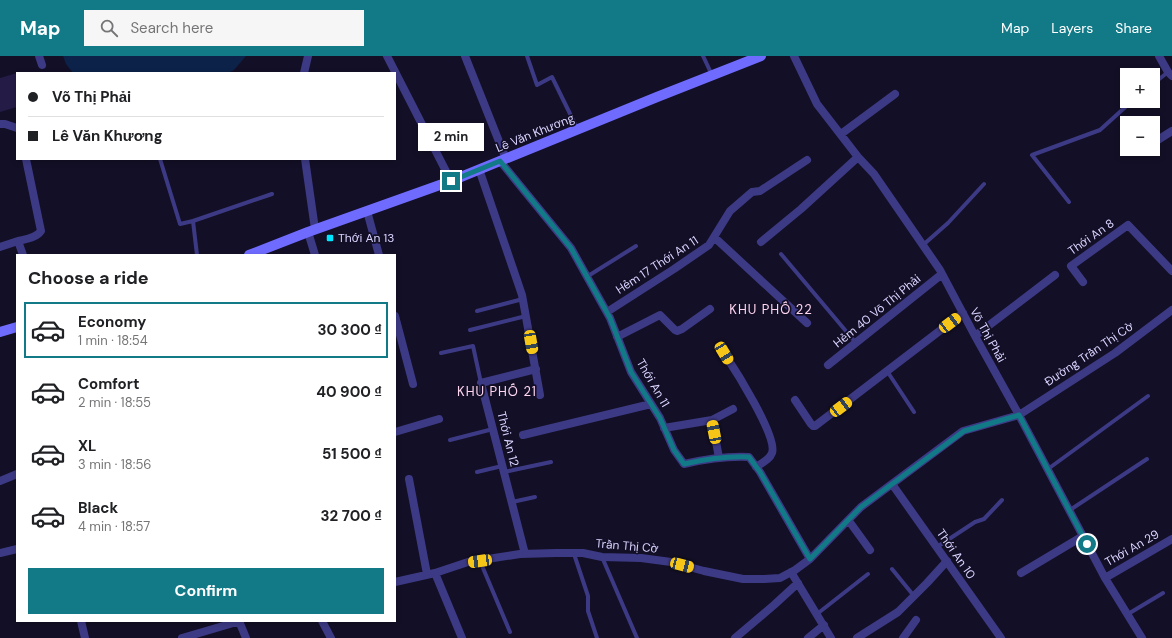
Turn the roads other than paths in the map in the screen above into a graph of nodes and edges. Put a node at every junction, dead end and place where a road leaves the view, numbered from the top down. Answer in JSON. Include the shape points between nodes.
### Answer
{"nodes":[{"id":1,"x":39,"y":56,"type":"edge"},
{"id":2,"x":308,"y":56,"type":"edge"},
{"id":3,"x":387,"y":56,"type":"edge"},
{"id":4,"x":465,"y":56,"type":"edge"},
{"id":5,"x":527,"y":56,"type":"edge"},
{"id":6,"x":703,"y":56,"type":"edge"},
{"id":7,"x":761,"y":56,"type":"edge"},
{"id":8,"x":794,"y":56,"type":"edge"},
{"id":9,"x":1159,"y":56,"type":"edge"},
{"id":10,"x":42,"y":65,"type":"dead end"},
{"id":11,"x":304,"y":72,"type":"edge"},
{"id":12,"x":395,"y":72,"type":"edge"},
{"id":13,"x":396,"y":74,"type":"edge"},
{"id":14,"x":1170,"y":74,"type":"edge"},
{"id":15,"x":712,"y":75,"type":"junction"},
{"id":16,"x":1160,"y":80,"type":"edge"},
{"id":17,"x":895,"y":94,"type":"dead end"},
{"id":18,"x":1124,"y":108,"type":"edge"},
{"id":19,"x":0,"y":124,"type":"edge"},
{"id":20,"x":16,"y":128,"type":"edge"},
{"id":21,"x":578,"y":129,"type":"junction"},
{"id":22,"x":1172,"y":130,"type":"edge"},
{"id":23,"x":841,"y":134,"type":"junction"},
{"id":24,"x":1160,"y":138,"type":"edge"},
{"id":25,"x":858,"y":157,"type":"junction"},
{"id":26,"x":26,"y":160,"type":"edge"},
{"id":27,"x":160,"y":160,"type":"edge"},
{"id":28,"x":305,"y":160,"type":"edge"},
{"id":29,"x":503,"y":160,"type":"junction"},
{"id":30,"x":807,"y":160,"type":"dead end"},
{"id":31,"x":479,"y":169,"type":"junction"},
{"id":32,"x":451,"y":181,"type":"junction"},
{"id":33,"x":984,"y":184,"type":"dead end"},
{"id":34,"x":272,"y":194,"type":"dead end"},
{"id":35,"x":1070,"y":202,"type":"dead end"},
{"id":36,"x":367,"y":211,"type":"junction"},
{"id":37,"x":193,"y":221,"type":"junction"},
{"id":38,"x":312,"y":230,"type":"junction"},
{"id":39,"x":714,"y":237,"type":"junction"},
{"id":40,"x":18,"y":241,"type":"junction"},
{"id":41,"x":761,"y":242,"type":"dead end"},
{"id":42,"x":923,"y":245,"type":"junction"},
{"id":43,"x":636,"y":246,"type":"dead end"},
{"id":44,"x":0,"y":247,"type":"edge"},
{"id":45,"x":23,"y":254,"type":"edge"},
{"id":46,"x":197,"y":254,"type":"edge"},
{"id":47,"x":252,"y":254,"type":"edge"},
{"id":48,"x":315,"y":254,"type":"edge"},
{"id":49,"x":379,"y":254,"type":"edge"},
{"id":50,"x":781,"y":254,"type":"dead end"},
{"id":51,"x":1172,"y":271,"type":"edge"},
{"id":52,"x":942,"y":274,"type":"junction"},
{"id":53,"x":1055,"y":275,"type":"dead end"},
{"id":54,"x":588,"y":276,"type":"junction"},
{"id":55,"x":1083,"y":282,"type":"dead end"},
{"id":56,"x":523,"y":299,"type":"junction"},
{"id":57,"x":710,"y":309,"type":"dead end"},
{"id":58,"x":1172,"y":310,"type":"edge"},
{"id":59,"x":477,"y":311,"type":"dead end"},
{"id":60,"x":607,"y":312,"type":"junction"},
{"id":61,"x":963,"y":314,"type":"junction"},
{"id":62,"x":526,"y":316,"type":"junction"},
{"id":63,"x":396,"y":320,"type":"edge"},
{"id":64,"x":808,"y":323,"type":"dead end"},
{"id":65,"x":16,"y":327,"type":"edge"},
{"id":66,"x":470,"y":330,"type":"dead end"},
{"id":67,"x":0,"y":332,"type":"edge"},
{"id":68,"x":975,"y":336,"type":"junction"},
{"id":69,"x":618,"y":337,"type":"junction"},
{"id":70,"x":856,"y":343,"type":"junction"},
{"id":71,"x":441,"y":353,"type":"dead end"},
{"id":72,"x":724,"y":353,"type":"dead end"},
{"id":73,"x":828,"y":365,"type":"dead end"},
{"id":74,"x":536,"y":369,"type":"junction"},
{"id":75,"x":887,"y":371,"type":"junction"},
{"id":76,"x":481,"y":383,"type":"junction"},
{"id":77,"x":413,"y":384,"type":"dead end"},
{"id":78,"x":540,"y":395,"type":"dead end"},
{"id":79,"x":1148,"y":396,"type":"dead end"},
{"id":80,"x":795,"y":400,"type":"dead end"},
{"id":81,"x":651,"y":404,"type":"junction"},
{"id":82,"x":733,"y":409,"type":"dead end"},
{"id":83,"x":914,"y":412,"type":"dead end"},
{"id":84,"x":1019,"y":415,"type":"junction"},
{"id":85,"x":439,"y":419,"type":"dead end"},
{"id":86,"x":712,"y":420,"type":"junction"},
{"id":87,"x":664,"y":428,"type":"junction"},
{"id":88,"x":493,"y":429,"type":"junction"},
{"id":89,"x":396,"y":432,"type":"edge"},
{"id":90,"x":523,"y":435,"type":"dead end"},
{"id":91,"x":450,"y":440,"type":"dead end"},
{"id":92,"x":719,"y":458,"type":"junction"},
{"id":93,"x":1147,"y":459,"type":"dead end"},
{"id":94,"x":551,"y":462,"type":"dead end"},
{"id":95,"x":756,"y":467,"type":"junction"},
{"id":96,"x":503,"y":469,"type":"junction"},
{"id":97,"x":1048,"y":469,"type":"junction"},
{"id":98,"x":477,"y":472,"type":"dead end"},
{"id":99,"x":16,"y":474,"type":"edge"},
{"id":100,"x":409,"y":479,"type":"dead end"},
{"id":101,"x":0,"y":481,"type":"edge"},
{"id":102,"x":892,"y":484,"type":"junction"},
{"id":103,"x":535,"y":497,"type":"dead end"},
{"id":104,"x":1002,"y":500,"type":"dead end"},
{"id":105,"x":511,"y":502,"type":"junction"},
{"id":106,"x":1070,"y":510,"type":"junction"},
{"id":107,"x":849,"y":521,"type":"junction"},
{"id":108,"x":1083,"y":536,"type":"junction"},
{"id":109,"x":1172,"y":539,"type":"edge"},
{"id":110,"x":936,"y":547,"type":"junction"},
{"id":111,"x":16,"y":549,"type":"edge"},
{"id":112,"x":870,"y":550,"type":"dead end"},
{"id":113,"x":0,"y":553,"type":"edge"},
{"id":114,"x":525,"y":554,"type":"junction"},
{"id":115,"x":574,"y":554,"type":"junction"},
{"id":116,"x":602,"y":557,"type":"junction"},
{"id":117,"x":810,"y":559,"type":"junction"},
{"id":118,"x":480,"y":561,"type":"junction"},
{"id":119,"x":947,"y":561,"type":"junction"},
{"id":120,"x":892,"y":569,"type":"dead end"},
{"id":121,"x":791,"y":572,"type":"junction"},
{"id":122,"x":431,"y":573,"type":"junction"},
{"id":123,"x":1021,"y":573,"type":"dead end"},
{"id":124,"x":868,"y":574,"type":"dead end"},
{"id":125,"x":1105,"y":578,"type":"junction"},
{"id":126,"x":396,"y":582,"type":"edge"},
{"id":127,"x":798,"y":583,"type":"junction"},
{"id":128,"x":1163,"y":593,"type":"dead end"},
{"id":129,"x":914,"y":596,"type":"junction"},
{"id":130,"x":817,"y":614,"type":"junction"},
{"id":131,"x":1127,"y":614,"type":"junction"},
{"id":132,"x":916,"y":620,"type":"dead end"},
{"id":133,"x":81,"y":622,"type":"edge"},
{"id":134,"x":237,"y":622,"type":"edge"},
{"id":135,"x":240,"y":622,"type":"edge"},
{"id":136,"x":323,"y":622,"type":"edge"},
{"id":137,"x":824,"y":625,"type":"junction"},
{"id":138,"x":510,"y":632,"type":"dead end"},
{"id":139,"x":193,"y":636,"type":"edge"},
{"id":140,"x":85,"y":638,"type":"edge"},
{"id":141,"x":182,"y":638,"type":"edge"},
{"id":142,"x":246,"y":638,"type":"edge"},
{"id":143,"x":331,"y":638,"type":"edge"},
{"id":144,"x":462,"y":638,"type":"edge"},
{"id":145,"x":597,"y":638,"type":"edge"},
{"id":146,"x":637,"y":638,"type":"edge"},
{"id":147,"x":735,"y":638,"type":"edge"},
{"id":148,"x":808,"y":638,"type":"edge"},
{"id":149,"x":831,"y":638,"type":"edge"},
{"id":150,"x":857,"y":638,"type":"edge"},
{"id":151,"x":903,"y":638,"type":"edge"},
{"id":152,"x":1001,"y":638,"type":"edge"},
{"id":153,"x":1142,"y":638,"type":"edge"}],
"edges":[{"from":1,"to":10,"type":"street"},
{"from":2,"to":11,"type":"street"},
{"from":3,"to":12,"type":"street"},
{"from":4,"to":29,"type":"street","name":"Thới An 11"},
{"from":5,"to":21,"type":"lane","via":[[538,86],[552,77]]},
{"from":6,"to":15,"type":"lane"},
{"from":7,"to":15,"type":"main road","name":"Lê Văn Khương"},
{"from":8,"to":23,"type":"street","name":"Võ Thị Phải","via":[[817,104]]},
{"from":9,"to":14,"type":"street"},
{"from":13,"to":32,"type":"street"},
{"from":14,"to":16,"type":"lane"},
{"from":15,"to":21,"type":"main road","name":"Lê Văn Khương"},
{"from":17,"to":23,"type":"street"},
{"from":18,"to":35,"type":"lane","via":[[1100,130],[1032,155]]},
{"from":19,"to":20,"type":"street"},
{"from":21,"to":29,"type":"main road","name":"Lê Văn Khương"},
{"from":22,"to":24,"type":"street"},
{"from":23,"to":25,"type":"street","name":"Võ Thị Phải"},
{"from":25,"to":41,"type":"street"},
{"from":25,"to":42,"type":"street","name":"Võ Thị Phải","via":[[874,174]]},
{"from":26,"to":40,"type":"street","via":[[41,231],[35,236]]},
{"from":27,"to":37,"type":"lane","via":[[180,224]]},
{"from":28,"to":38,"type":"street"},
{"from":29,"to":31,"type":"main road","name":"Lê Văn Khương"},
{"from":29,"to":54,"type":"street","name":"Thới An 11","via":[[571,248]]},
{"from":30,"to":39,"type":"street","name":"Hẻm 17 Thới An 11","via":[[766,188],[752,192],[730,211]]},
{"from":31,"to":32,"type":"main road","name":"Lê Văn Khương"},
{"from":31,"to":56,"type":"street"},
{"from":32,"to":36,"type":"main road","name":"Lê Văn Khương"},
{"from":33,"to":42,"type":"lane","via":[[948,223]]},
{"from":34,"to":37,"type":"lane"},
{"from":36,"to":38,"type":"main road","name":"Lê Văn Khương"},
{"from":36,"to":49,"type":"street"},
{"from":37,"to":46,"type":"lane"},
{"from":38,"to":47,"type":"main road","name":"Lê Văn Khương"},
{"from":38,"to":48,"type":"street"},
{"from":39,"to":60,"type":"street","name":"Hẻm 17 Thới An 11","via":[[709,244],[674,269]]},
{"from":39,"to":64,"type":"street"},
{"from":40,"to":44,"type":"street"},
{"from":40,"to":45,"type":"street"},
{"from":42,"to":52,"type":"street","name":"Võ Thị Phải"},
{"from":43,"to":54,"type":"lane"},
{"from":50,"to":70,"type":"lane"},
{"from":51,"to":55,"type":"street","name":"Thới An 8","via":[[1128,225],[1071,266]]},
{"from":52,"to":61,"type":"street","name":"Võ Thị Phải"},
{"from":52,"to":70,"type":"street","name":"Hẻm 40 Võ Thị Phải"},
{"from":53,"to":68,"type":"street"},
{"from":54,"to":60,"type":"street","name":"Thới An 11"},
{"from":56,"to":59,"type":"lane"},
{"from":56,"to":62,"type":"street"},
{"from":57,"to":69,"type":"street","via":[[679,331],[660,315]]},
{"from":58,"to":84,"type":"street","name":"Đường Trần Thị Cờ","via":[[1115,353]]},
{"from":60,"to":69,"type":"street","name":"Thới An 11"},
{"from":61,"to":68,"type":"street","name":"Võ Thị Phải"},
{"from":61,"to":75,"type":"street"},
{"from":62,"to":66,"type":"lane"},
{"from":62,"to":74,"type":"street"},
{"from":63,"to":77,"type":"street"},
{"from":65,"to":67,"type":"main road"},
{"from":68,"to":84,"type":"street","name":"Võ Thị Phải"},
{"from":69,"to":81,"type":"street","name":"Thới An 11","via":[[631,372]]},
{"from":70,"to":73,"type":"street","name":"Hẻm 40 Võ Thị Phải"},
{"from":71,"to":76,"type":"lane","via":[[473,346]]},
{"from":72,"to":95,"type":"street","via":[[756,405],[773,444],[770,457]]},
{"from":74,"to":76,"type":"street"},
{"from":74,"to":78,"type":"street"},
{"from":75,"to":80,"type":"street","via":[[815,426]]},
{"from":75,"to":83,"type":"lane"},
{"from":76,"to":88,"type":"street","name":"Thới An 12"},
{"from":79,"to":97,"type":"lane"},
{"from":81,"to":87,"type":"street","name":"Thới An 11"},
{"from":81,"to":90,"type":"street"},
{"from":82,"to":86,"type":"street"},
{"from":84,"to":97,"type":"street","name":"Võ Thị Phải"},
{"from":84,"to":102,"type":"street","name":"Trần Thị Cờ","via":[[964,431]]},
{"from":85,"to":89,"type":"street"},
{"from":86,"to":87,"type":"street"},
{"from":86,"to":92,"type":"street"},
{"from":87,"to":92,"type":"street","name":"Thới An 11","via":[[684,464]]},
{"from":88,"to":91,"type":"lane"},
{"from":88,"to":96,"type":"street","name":"Thới An 12"},
{"from":92,"to":95,"type":"street","name":"Thới An 11","via":[[749,457]]},
{"from":93,"to":106,"type":"lane"},
{"from":94,"to":96,"type":"lane"},
{"from":95,"to":117,"type":"street","name":"Thới An 11"},
{"from":96,"to":98,"type":"lane"},
{"from":96,"to":105,"type":"street","name":"Thới An 12"},
{"from":97,"to":106,"type":"street","name":"Võ Thị Phải"},
{"from":99,"to":101,"type":"street"},
{"from":100,"to":122,"type":"street"},
{"from":102,"to":107,"type":"street","name":"Trần Thị Cờ","via":[[861,507]]},
{"from":102,"to":110,"type":"street","name":"Thới An 10"},
{"from":103,"to":105,"type":"lane"},
{"from":104,"to":110,"type":"lane","via":[[984,519]]},
{"from":105,"to":114,"type":"street","name":"Thới An 12"},
{"from":106,"to":108,"type":"street","name":"Võ Thị Phải"},
{"from":107,"to":112,"type":"street"},
{"from":107,"to":117,"type":"street","name":"Trần Thị Cờ"},
{"from":108,"to":123,"type":"street"},
{"from":108,"to":125,"type":"street","name":"Võ Thị Phải"},
{"from":109,"to":125,"type":"street","name":"Thới An 29"},
{"from":110,"to":119,"type":"street","name":"Thới An 10"},
{"from":111,"to":113,"type":"street"},
{"from":114,"to":115,"type":"street","name":"Trần Thị Cờ"},
{"from":114,"to":118,"type":"street","name":"Trần Thị Cờ"},
{"from":115,"to":116,"type":"street","name":"Trần Thị Cờ","via":[[584,553]]},
{"from":115,"to":145,"type":"lane","via":[[588,596],[588,611]]},
{"from":116,"to":121,"type":"street","name":"Trần Thị Cờ","via":[[671,562],[743,579],[780,578]]},
{"from":116,"to":146,"type":"lane"},
{"from":117,"to":121,"type":"street","name":"Trần Thị Cờ"},
{"from":118,"to":122,"type":"street","name":"Trần Thị Cờ"},
{"from":118,"to":138,"type":"lane"},
{"from":119,"to":129,"type":"street"},
{"from":119,"to":152,"type":"street","name":"Thới An 10"},
{"from":120,"to":129,"type":"lane"},
{"from":121,"to":127,"type":"street"},
{"from":122,"to":126,"type":"street","name":"Trần Thị Cờ"},
{"from":122,"to":144,"type":"street"},
{"from":124,"to":130,"type":"lane"},
{"from":125,"to":131,"type":"street","name":"Võ Thị Phải"},
{"from":127,"to":130,"type":"street"},
{"from":127,"to":147,"type":"street"},
{"from":128,"to":131,"type":"lane"},
{"from":129,"to":150,"type":"street","via":[[898,612]]},
{"from":130,"to":137,"type":"street"},
{"from":131,"to":153,"type":"street","name":"Võ Thị Phải"},
{"from":132,"to":151,"type":"street"},
{"from":133,"to":140,"type":"street"},
{"from":134,"to":139,"type":"street"},
{"from":135,"to":142,"type":"street"},
{"from":136,"to":143,"type":"street"},
{"from":137,"to":148,"type":"street"},
{"from":137,"to":149,"type":"street"},
{"from":139,"to":141,"type":"street"}]}
